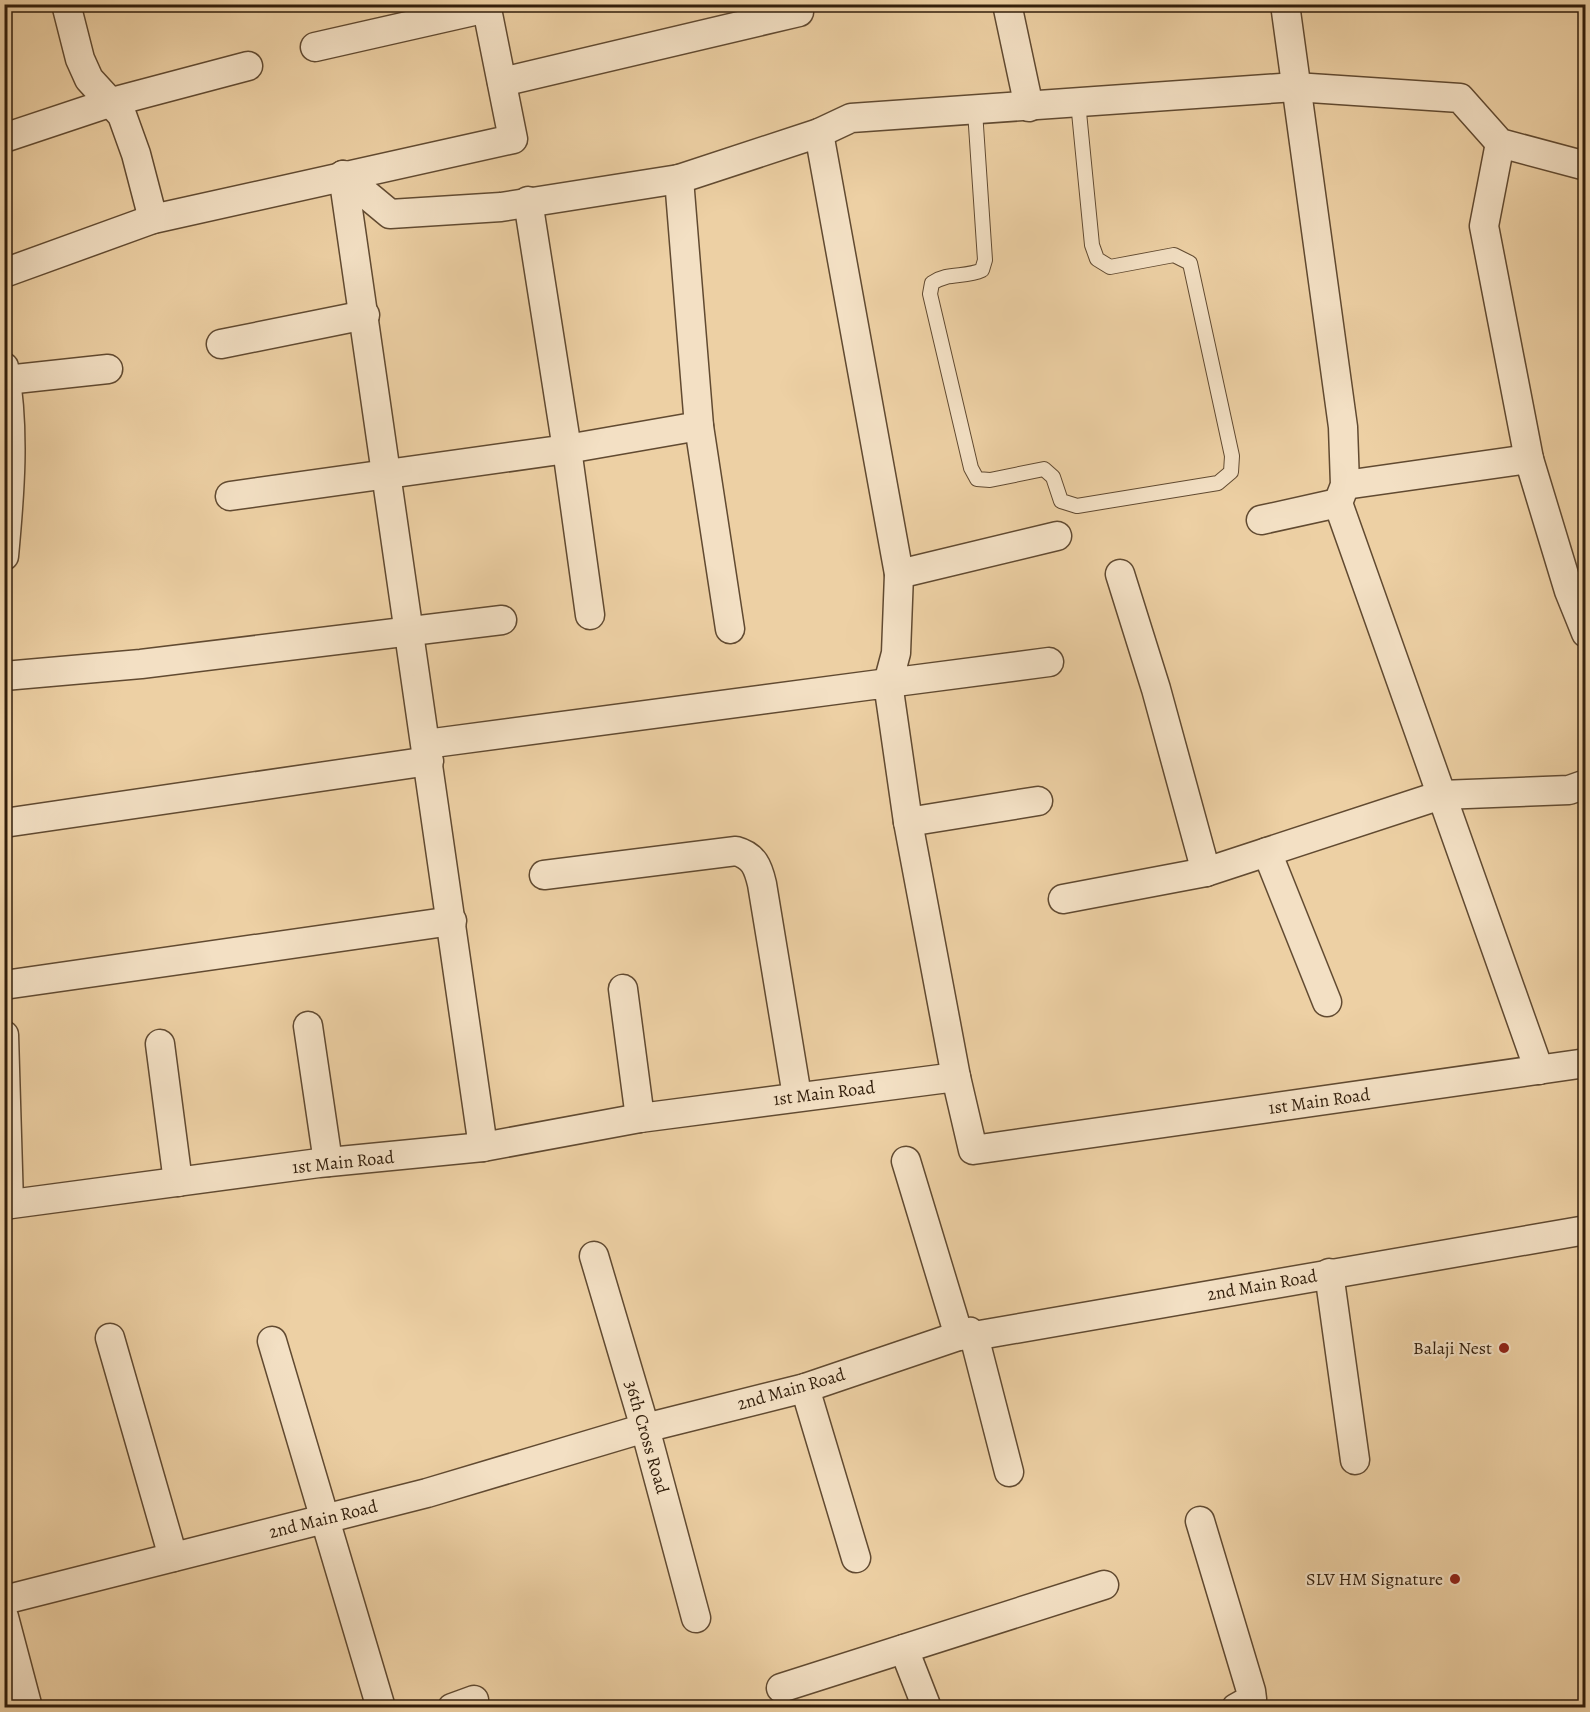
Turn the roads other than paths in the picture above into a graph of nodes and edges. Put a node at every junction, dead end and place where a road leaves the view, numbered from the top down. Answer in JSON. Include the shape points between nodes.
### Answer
{"nodes":[{"id":1,"x":66,"y":4,"type":"edge"},
{"id":2,"x":1007,"y":4,"type":"edge"},
{"id":3,"x":1285,"y":4,"type":"edge"},
{"id":4,"x":487,"y":6,"type":"edge"},
{"id":5,"x":799,"y":12,"type":"dead end"},
{"id":6,"x":315,"y":47,"type":"dead end"},
{"id":7,"x":248,"y":66,"type":"dead end"},
{"id":8,"x":502,"y":82,"type":"junction"},
{"id":9,"x":1295,"y":87,"type":"junction"},
{"id":10,"x":112,"y":102,"type":"junction"},
{"id":11,"x":1078,"y":102,"type":"junction"},
{"id":12,"x":1029,"y":107,"type":"junction"},
{"id":13,"x":975,"y":111,"type":"junction"},
{"id":14,"x":819,"y":133,"type":"junction"},
{"id":15,"x":4,"y":138,"type":"edge"},
{"id":16,"x":1500,"y":143,"type":"junction"},
{"id":17,"x":1586,"y":166,"type":"edge"},
{"id":18,"x":343,"y":175,"type":"junction"},
{"id":19,"x":679,"y":179,"type":"junction"},
{"id":20,"x":528,"y":201,"type":"junction"},
{"id":21,"x":153,"y":219,"type":"junction"},
{"id":22,"x":4,"y":273,"type":"edge"},
{"id":23,"x":365,"y":315,"type":"junction"},
{"id":24,"x":221,"y":344,"type":"dead end"},
{"id":25,"x":108,"y":369,"type":"dead end"},
{"id":26,"x":5,"y":373,"type":"edge"},
{"id":27,"x":699,"y":426,"type":"junction"},
{"id":28,"x":567,"y":449,"type":"junction"},
{"id":29,"x":1529,"y":459,"type":"junction"},
{"id":30,"x":386,"y":474,"type":"junction"},
{"id":31,"x":1342,"y":494,"type":"junction"},
{"id":32,"x":230,"y":496,"type":"dead end"},
{"id":33,"x":1262,"y":520,"type":"dead end"},
{"id":34,"x":1057,"y":536,"type":"dead end"},
{"id":35,"x":4,"y":556,"type":"edge"},
{"id":36,"x":898,"y":574,"type":"junction"},
{"id":37,"x":1120,"y":574,"type":"dead end"},
{"id":38,"x":1577,"y":588,"type":"edge"},
{"id":39,"x":590,"y":615,"type":"dead end"},
{"id":40,"x":502,"y":620,"type":"dead end"},
{"id":41,"x":730,"y":629,"type":"dead end"},
{"id":42,"x":410,"y":631,"type":"junction"},
{"id":43,"x":1586,"y":633,"type":"edge"},
{"id":44,"x":1049,"y":662,"type":"dead end"},
{"id":45,"x":4,"y":676,"type":"edge"},
{"id":46,"x":888,"y":683,"type":"junction"},
{"id":47,"x":428,"y":753,"type":"junction"},
{"id":48,"x":1586,"y":784,"type":"edge"},
{"id":49,"x":1440,"y":795,"type":"junction"},
{"id":50,"x":1038,"y":801,"type":"dead end"},
{"id":51,"x":908,"y":822,"type":"junction"},
{"id":52,"x":4,"y":823,"type":"edge"},
{"id":53,"x":1267,"y":852,"type":"junction"},
{"id":54,"x":1206,"y":872,"type":"junction"},
{"id":55,"x":544,"y":875,"type":"dead end"},
{"id":56,"x":1063,"y":899,"type":"dead end"},
{"id":57,"x":452,"y":921,"type":"junction"},
{"id":58,"x":4,"y":985,"type":"edge"},
{"id":59,"x":623,"y":989,"type":"dead end"},
{"id":60,"x":1327,"y":1002,"type":"dead end"},
{"id":61,"x":308,"y":1026,"type":"dead end"},
{"id":62,"x":4,"y":1035,"type":"edge"},
{"id":63,"x":160,"y":1044,"type":"dead end"},
{"id":64,"x":1586,"y":1063,"type":"edge"},
{"id":65,"x":1539,"y":1070,"type":"junction"},
{"id":66,"x":956,"y":1077,"type":"junction"},
{"id":67,"x":797,"y":1096,"type":"junction"},
{"id":68,"x":640,"y":1118,"type":"junction"},
{"id":69,"x":483,"y":1147,"type":"junction"},
{"id":70,"x":906,"y":1161,"type":"dead end"},
{"id":71,"x":328,"y":1162,"type":"junction"},
{"id":72,"x":178,"y":1182,"type":"junction"},
{"id":73,"x":7,"y":1205,"type":"edge"},
{"id":74,"x":1586,"y":1230,"type":"edge"},
{"id":75,"x":594,"y":1256,"type":"dead end"},
{"id":76,"x":1329,"y":1273,"type":"junction"},
{"id":77,"x":966,"y":1336,"type":"junction"},
{"id":78,"x":110,"y":1338,"type":"dead end"},
{"id":79,"x":272,"y":1341,"type":"dead end"},
{"id":80,"x":806,"y":1388,"type":"junction"},
{"id":81,"x":645,"y":1428,"type":"junction"},
{"id":82,"x":1355,"y":1460,"type":"dead end"},
{"id":83,"x":1009,"y":1472,"type":"dead end"},
{"id":84,"x":326,"y":1518,"type":"junction"},
{"id":85,"x":1200,"y":1521,"type":"dead end"},
{"id":86,"x":173,"y":1557,"type":"junction"},
{"id":87,"x":856,"y":1558,"type":"dead end"},
{"id":88,"x":1104,"y":1586,"type":"dead end"},
{"id":89,"x":4,"y":1600,"type":"edge"},
{"id":90,"x":4,"y":1617,"type":"edge"},
{"id":91,"x":696,"y":1618,"type":"dead end"},
{"id":92,"x":904,"y":1648,"type":"junction"},
{"id":93,"x":781,"y":1688,"type":"dead end"},
{"id":94,"x":28,"y":1707,"type":"edge"},
{"id":95,"x":381,"y":1707,"type":"edge"},
{"id":96,"x":927,"y":1707,"type":"edge"},
{"id":97,"x":1236,"y":1707,"type":"edge"}],
"edges":[{"from":1,"to":10,"type":"street","via":[[89,79]]},
{"from":2,"to":12,"type":"street"},
{"from":3,"to":9,"type":"street"},
{"from":4,"to":6,"type":"street"},
{"from":4,"to":8,"type":"street"},
{"from":5,"to":8,"type":"street"},
{"from":7,"to":10,"type":"street"},
{"from":8,"to":18,"type":"street","via":[[513,140]]},
{"from":9,"to":11,"type":"street"},
{"from":9,"to":16,"type":"street","via":[[1460,98]]},
{"from":9,"to":31,"type":"street","via":[[1343,427]]},
{"from":10,"to":15,"type":"street"},
{"from":10,"to":21,"type":"street","via":[[122,114]]},
{"from":11,"to":12,"type":"street"},
{"from":11,"to":13,"type":"lane","via":[[1092,245],[1097,259],[1110,267],[1174,255],[1190,262],[1232,456],[1231,472],[1218,483],[1077,506],[1061,501],[1053,477],[1044,469],[977,479],[971,468],[930,294],[932,283],[943,275],[971,275],[982,270],[985,260]]},
{"from":12,"to":13,"type":"street"},
{"from":13,"to":14,"type":"street","via":[[851,118]]},
{"from":14,"to":19,"type":"street"},
{"from":14,"to":36,"type":"street"},
{"from":16,"to":17,"type":"street"},
{"from":16,"to":29,"type":"street","via":[[1484,226]]},
{"from":18,"to":20,"type":"street","via":[[390,214],[501,207]]},
{"from":18,"to":21,"type":"street"},
{"from":18,"to":23,"type":"street"},
{"from":19,"to":20,"type":"street"},
{"from":19,"to":27,"type":"street"},
{"from":20,"to":28,"type":"street"},
{"from":21,"to":22,"type":"street"},
{"from":23,"to":24,"type":"street"},
{"from":23,"to":30,"type":"street"},
{"from":25,"to":26,"type":"street"},
{"from":26,"to":35,"type":"street","via":[[12,431],[11,495]]},
{"from":27,"to":28,"type":"street"},
{"from":27,"to":41,"type":"street"},
{"from":28,"to":30,"type":"street"},
{"from":28,"to":39,"type":"street"},
{"from":29,"to":31,"type":"street"},
{"from":29,"to":38,"type":"street"},
{"from":30,"to":32,"type":"street"},
{"from":30,"to":42,"type":"street"},
{"from":31,"to":33,"type":"street"},
{"from":31,"to":49,"type":"street"},
{"from":34,"to":36,"type":"street"},
{"from":36,"to":46,"type":"street","via":[[896,652]]},
{"from":37,"to":54,"type":"street"},
{"from":38,"to":43,"type":"street"},
{"from":40,"to":42,"type":"street"},
{"from":42,"to":45,"type":"street","via":[[141,664]]},
{"from":42,"to":47,"type":"street"},
{"from":44,"to":46,"type":"street"},
{"from":46,"to":47,"type":"street"},
{"from":46,"to":51,"type":"street"},
{"from":47,"to":52,"type":"street"},
{"from":47,"to":57,"type":"street"},
{"from":48,"to":49,"type":"street","via":[[1569,790]]},
{"from":49,"to":53,"type":"street"},
{"from":49,"to":65,"type":"street"},
{"from":50,"to":51,"type":"street"},
{"from":51,"to":66,"type":"street"},
{"from":53,"to":54,"type":"street"},
{"from":53,"to":60,"type":"street"},
{"from":54,"to":56,"type":"street"},
{"from":55,"to":67,"type":"street","via":[[736,851],[746,854],[754,861],[762,884]]},
{"from":57,"to":58,"type":"street"},
{"from":57,"to":69,"type":"street"},
{"from":59,"to":68,"type":"street"},
{"from":61,"to":71,"type":"street"},
{"from":62,"to":73,"type":"street"},
{"from":63,"to":72,"type":"street"},
{"from":64,"to":65,"type":"street","name":"1st Main Road"},
{"from":65,"to":66,"type":"street","name":"1st Main Road","via":[[973,1150]]},
{"from":66,"to":67,"type":"street","name":"1st Main Road"},
{"from":67,"to":68,"type":"street","name":"1st Main Road"},
{"from":68,"to":69,"type":"street","name":"1st Main Road"},
{"from":69,"to":71,"type":"street","name":"1st Main Road"},
{"from":70,"to":77,"type":"street"},
{"from":71,"to":72,"type":"street","name":"1st Main Road"},
{"from":72,"to":73,"type":"street","name":"1st Main Road"},
{"from":74,"to":76,"type":"street","name":"2nd Main Road"},
{"from":75,"to":81,"type":"street","name":"36th Cross Road"},
{"from":76,"to":77,"type":"street","name":"2nd Main Road"},
{"from":76,"to":82,"type":"street"},
{"from":77,"to":80,"type":"street","name":"2nd Main Road"},
{"from":77,"to":83,"type":"street"},
{"from":78,"to":86,"type":"street"},
{"from":79,"to":84,"type":"street"},
{"from":80,"to":81,"type":"street","name":"2nd Main Road"},
{"from":80,"to":87,"type":"street"},
{"from":81,"to":84,"type":"street","name":"2nd Main Road","via":[[427,1493]]},
{"from":81,"to":91,"type":"street","name":"36th Cross Road"},
{"from":84,"to":86,"type":"street","name":"2nd Main Road"},
{"from":84,"to":95,"type":"street"},
{"from":85,"to":97,"type":"street","via":[[1251,1691],[1252,1699]]},
{"from":86,"to":89,"type":"street","name":"2nd Main Road"},
{"from":88,"to":92,"type":"street"},
{"from":90,"to":94,"type":"street"},
{"from":92,"to":93,"type":"street"},
{"from":92,"to":96,"type":"street"}]}
